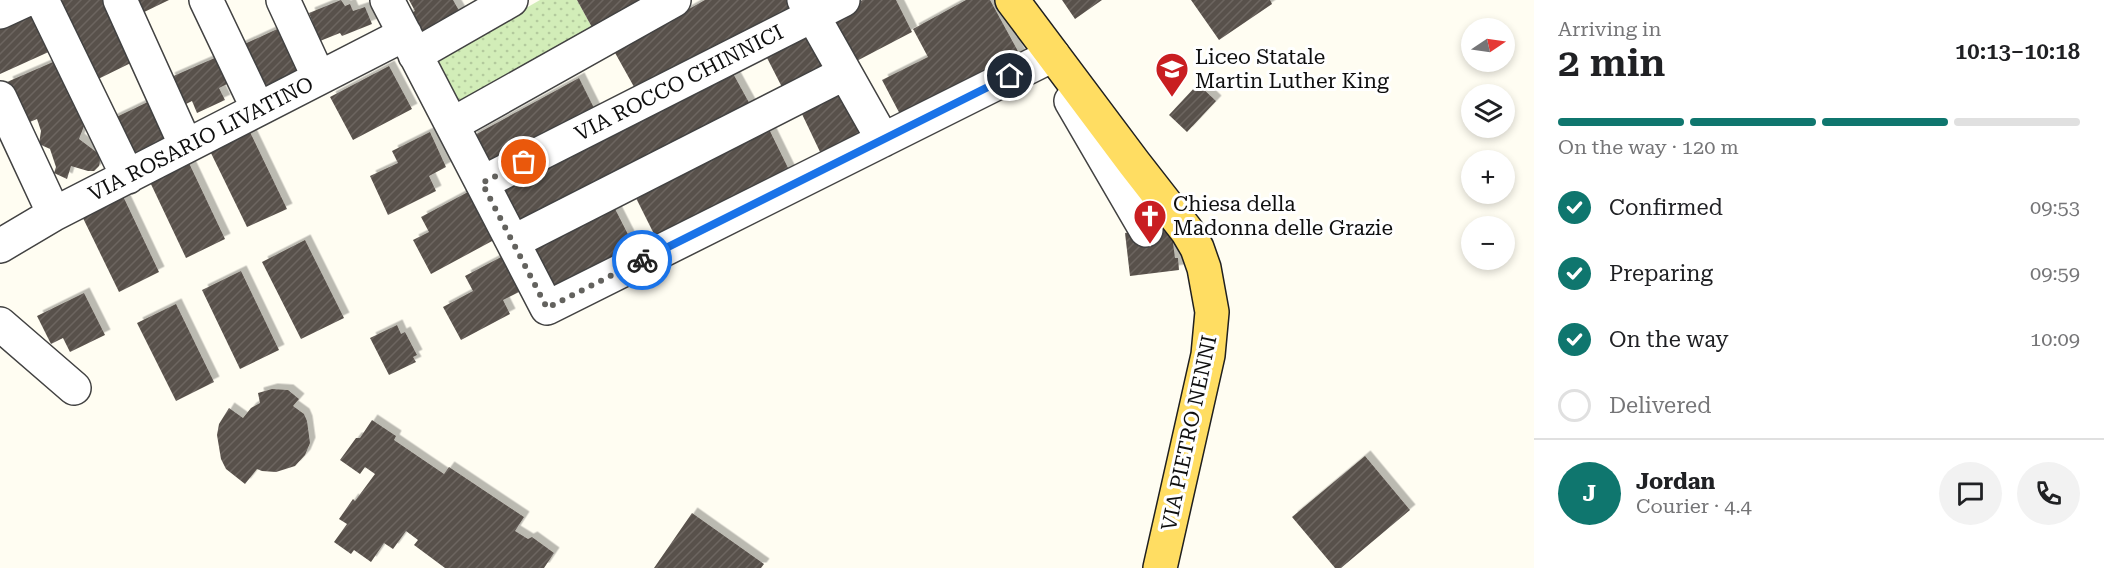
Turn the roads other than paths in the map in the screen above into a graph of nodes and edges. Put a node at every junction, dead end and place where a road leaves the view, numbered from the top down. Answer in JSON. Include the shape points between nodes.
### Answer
{"nodes":[{"id":1,"x":26,"y":0,"type":"edge"},
{"id":2,"x":42,"y":0,"type":"edge"},
{"id":3,"x":120,"y":0,"type":"edge"},
{"id":4,"x":206,"y":0,"type":"edge"},
{"id":5,"x":283,"y":0,"type":"edge"},
{"id":6,"x":387,"y":0,"type":"edge"},
{"id":7,"x":511,"y":0,"type":"edge"},
{"id":8,"x":674,"y":0,"type":"edge"},
{"id":9,"x":843,"y":0,"type":"edge"},
{"id":10,"x":1012,"y":0,"type":"edge"},
{"id":11,"x":808,"y":8,"type":"edge"},
{"id":12,"x":0,"y":12,"type":"edge"},
{"id":13,"x":410,"y":45,"type":"junction"},
{"id":14,"x":1053,"y":54,"type":"junction"},
{"id":15,"x":845,"y":73,"type":"junction"},
{"id":16,"x":319,"y":78,"type":"junction"},
{"id":17,"x":0,"y":98,"type":"edge"},
{"id":18,"x":258,"y":110,"type":"junction"},
{"id":19,"x":453,"y":124,"type":"junction"},
{"id":20,"x":882,"y":140,"type":"junction"},
{"id":21,"x":186,"y":146,"type":"junction"},
{"id":22,"x":1121,"y":164,"type":"junction"},
{"id":23,"x":128,"y":177,"type":"junction"},
{"id":24,"x":482,"y":183,"type":"junction"},
{"id":25,"x":54,"y":214,"type":"junction"},
{"id":26,"x":1146,"y":230,"type":"dead end"},
{"id":27,"x":513,"y":242,"type":"junction"},
{"id":28,"x":0,"y":246,"type":"edge"},
{"id":29,"x":0,"y":324,"type":"edge"},
{"id":30,"x":74,"y":388,"type":"dead end"},
{"id":31,"x":1160,"y":568,"type":"edge"}],
"edges":[{"from":1,"to":12,"type":"street"},
{"from":2,"to":23,"type":"street"},
{"from":3,"to":21,"type":"street"},
{"from":4,"to":18,"type":"street"},
{"from":5,"to":16,"type":"street"},
{"from":6,"to":13,"type":"street"},
{"from":7,"to":13,"type":"street","name":"VIA ROSARIO LIVATINO"},
{"from":8,"to":19,"type":"street"},
{"from":9,"to":11,"type":"street","name":"VIA ROCCO CHINNICI"},
{"from":10,"to":14,"type":"main road","name":"VIA PIETRO NENNI"},
{"from":11,"to":15,"type":"street"},
{"from":11,"to":24,"type":"street","name":"VIA ROCCO CHINNICI"},
{"from":13,"to":16,"type":"street","name":"VIA ROSARIO LIVATINO"},
{"from":13,"to":19,"type":"street"},
{"from":14,"to":20,"type":"street"},
{"from":14,"to":22,"type":"main road","name":"VIA PIETRO NENNI","via":[[1081,93]]},
{"from":15,"to":20,"type":"street"},
{"from":15,"to":27,"type":"street"},
{"from":16,"to":18,"type":"street","name":"VIA ROSARIO LIVATINO"},
{"from":17,"to":25,"type":"street"},
{"from":18,"to":21,"type":"street","name":"VIA ROSARIO LIVATINO"},
{"from":19,"to":24,"type":"street"},
{"from":20,"to":27,"type":"street","via":[[547,308]]},
{"from":21,"to":23,"type":"street","name":"VIA ROSARIO LIVATINO"},
{"from":22,"to":26,"type":"street"},
{"from":22,"to":31,"type":"main road","name":"VIA PIETRO NENNI","via":[[1187,231],[1204,268],[1212,312],[1208,355]]},
{"from":23,"to":25,"type":"street","name":"VIA ROSARIO LIVATINO"},
{"from":24,"to":27,"type":"street"},
{"from":25,"to":28,"type":"street","name":"VIA ROSARIO LIVATINO"},
{"from":29,"to":30,"type":"street"}]}
